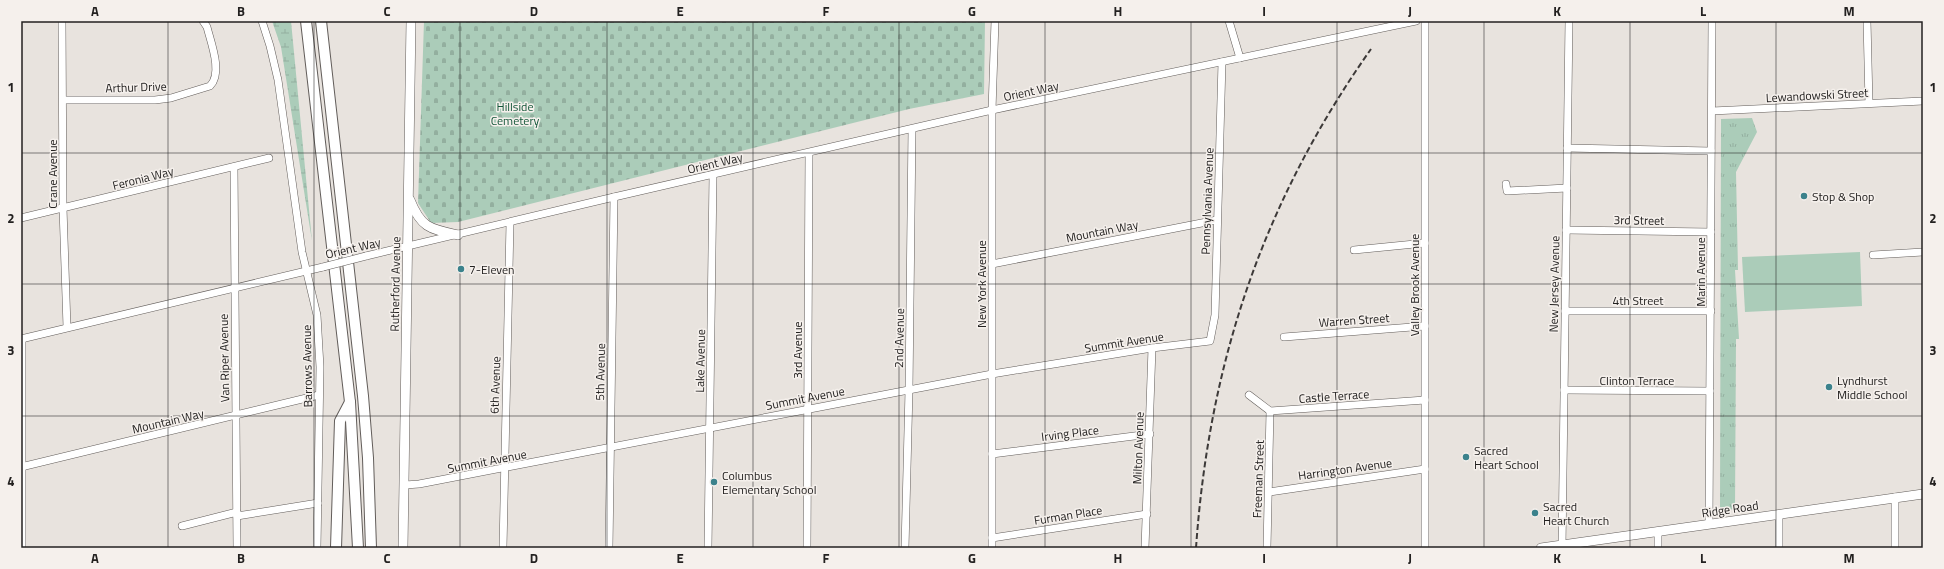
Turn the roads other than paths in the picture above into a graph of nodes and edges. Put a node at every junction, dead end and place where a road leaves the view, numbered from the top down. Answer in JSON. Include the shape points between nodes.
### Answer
{"nodes":[{"id":1,"x":62,"y":21,"type":"edge"},
{"id":2,"x":203,"y":21,"type":"edge"},
{"id":3,"x":262,"y":21,"type":"edge"},
{"id":4,"x":306,"y":21,"type":"edge"},
{"id":5,"x":321,"y":21,"type":"edge"},
{"id":6,"x":411,"y":21,"type":"edge"},
{"id":7,"x":995,"y":21,"type":"edge"},
{"id":8,"x":1229,"y":21,"type":"edge"},
{"id":9,"x":1416,"y":21,"type":"edge"},
{"id":10,"x":1425,"y":21,"type":"edge"},
{"id":11,"x":1569,"y":21,"type":"edge"},
{"id":12,"x":1712,"y":21,"type":"edge"},
{"id":13,"x":1867,"y":21,"type":"edge"},
{"id":14,"x":1240,"y":58,"type":"junction"},
{"id":15,"x":1222,"y":62,"type":"junction"},
{"id":16,"x":64,"y":100,"type":"junction"},
{"id":17,"x":1923,"y":101,"type":"edge"},
{"id":18,"x":1869,"y":103,"type":"junction"},
{"id":19,"x":992,"y":110,"type":"junction"},
{"id":20,"x":1712,"y":111,"type":"junction"},
{"id":21,"x":912,"y":129,"type":"junction"},
{"id":22,"x":1567,"y":148,"type":"junction"},
{"id":23,"x":1711,"y":151,"type":"junction"},
{"id":24,"x":809,"y":153,"type":"junction"},
{"id":25,"x":269,"y":158,"type":"dead end"},
{"id":26,"x":234,"y":167,"type":"junction"},
{"id":27,"x":713,"y":175,"type":"junction"},
{"id":28,"x":1506,"y":184,"type":"dead end"},
{"id":29,"x":1567,"y":188,"type":"junction"},
{"id":30,"x":408,"y":196,"type":"junction"},
{"id":31,"x":614,"y":197,"type":"junction"},
{"id":32,"x":63,"y":208,"type":"junction"},
{"id":33,"x":21,"y":218,"type":"edge"},
{"id":34,"x":1217,"y":220,"type":"junction"},
{"id":35,"x":510,"y":223,"type":"junction"},
{"id":36,"x":1566,"y":230,"type":"junction"},
{"id":37,"x":1711,"y":232,"type":"junction"},
{"id":38,"x":458,"y":235,"type":"junction"},
{"id":39,"x":1425,"y":243,"type":"junction"},
{"id":40,"x":408,"y":247,"type":"junction"},
{"id":41,"x":1354,"y":250,"type":"dead end"},
{"id":42,"x":1923,"y":252,"type":"edge"},
{"id":43,"x":1873,"y":255,"type":"dead end"},
{"id":44,"x":992,"y":264,"type":"junction"},
{"id":45,"x":306,"y":270,"type":"junction"},
{"id":46,"x":234,"y":289,"type":"junction"},
{"id":47,"x":1565,"y":311,"type":"junction"},
{"id":48,"x":1711,"y":311,"type":"junction"},
{"id":49,"x":1425,"y":326,"type":"junction"},
{"id":50,"x":67,"y":327,"type":"junction"},
{"id":51,"x":1284,"y":337,"type":"dead end"},
{"id":52,"x":22,"y":339,"type":"edge"},
{"id":53,"x":1210,"y":341,"type":"joint"},
{"id":54,"x":1152,"y":348,"type":"junction"},
{"id":55,"x":992,"y":374,"type":"junction"},
{"id":56,"x":909,"y":390,"type":"junction"},
{"id":57,"x":1564,"y":390,"type":"junction"},
{"id":58,"x":1710,"y":391,"type":"junction"},
{"id":59,"x":319,"y":395,"type":"junction"},
{"id":60,"x":1249,"y":395,"type":"dead end"},
{"id":61,"x":1425,"y":400,"type":"junction"},
{"id":62,"x":350,"y":402,"type":"junction"},
{"id":63,"x":808,"y":409,"type":"junction"},
{"id":64,"x":1270,"y":411,"type":"junction"},
{"id":65,"x":236,"y":416,"type":"junction"},
{"id":66,"x":710,"y":427,"type":"junction"},
{"id":67,"x":1150,"y":434,"type":"junction"},
{"id":68,"x":610,"y":448,"type":"junction"},
{"id":69,"x":992,"y":454,"type":"junction"},
{"id":70,"x":21,"y":467,"type":"edge"},
{"id":71,"x":503,"y":469,"type":"junction"},
{"id":72,"x":1425,"y":469,"type":"junction"},
{"id":73,"x":405,"y":485,"type":"junction"},
{"id":74,"x":1269,"y":492,"type":"junction"},
{"id":75,"x":1923,"y":494,"type":"edge"},
{"id":76,"x":1895,"y":497,"type":"junction"},
{"id":77,"x":318,"y":503,"type":"junction"},
{"id":78,"x":237,"y":514,"type":"junction"},
{"id":79,"x":1147,"y":514,"type":"junction"},
{"id":80,"x":1779,"y":514,"type":"junction"},
{"id":81,"x":1709,"y":524,"type":"junction"},
{"id":82,"x":182,"y":526,"type":"dead end"},
{"id":83,"x":1658,"y":531,"type":"junction"},
{"id":84,"x":992,"y":538,"type":"junction"},
{"id":85,"x":1562,"y":546,"type":"edge"},
{"id":86,"x":22,"y":548,"type":"edge"},
{"id":87,"x":237,"y":548,"type":"edge"},
{"id":88,"x":317,"y":548,"type":"edge"},
{"id":89,"x":336,"y":548,"type":"edge"},
{"id":90,"x":358,"y":548,"type":"edge"},
{"id":91,"x":371,"y":548,"type":"edge"},
{"id":92,"x":404,"y":548,"type":"edge"},
{"id":93,"x":503,"y":548,"type":"edge"},
{"id":94,"x":609,"y":548,"type":"edge"},
{"id":95,"x":708,"y":548,"type":"edge"},
{"id":96,"x":807,"y":548,"type":"edge"},
{"id":97,"x":905,"y":548,"type":"edge"},
{"id":98,"x":992,"y":548,"type":"edge"},
{"id":99,"x":1145,"y":548,"type":"edge"},
{"id":100,"x":1266,"y":548,"type":"edge"},
{"id":101,"x":1425,"y":548,"type":"edge"},
{"id":102,"x":1541,"y":548,"type":"edge"},
{"id":103,"x":1658,"y":548,"type":"edge"},
{"id":104,"x":1779,"y":548,"type":"edge"},
{"id":105,"x":1895,"y":548,"type":"edge"}],
"edges":[{"from":1,"to":16,"type":"street","name":"Crane Avenue"},
{"from":2,"to":16,"type":"street","name":"Arthur Drive","via":[[207,27],[217,72],[210,86],[171,98],[155,100]]},
{"from":3,"to":45,"type":"street","name":"Barrows Avenue","via":[[278,80]]},
{"from":4,"to":62,"type":"highway"},
{"from":5,"to":91,"type":"highway","via":[[363,396]]},
{"from":6,"to":30,"type":"main road","name":"Rutherford Avenue"},
{"from":7,"to":19,"type":"street","name":"New York Avenue"},
{"from":8,"to":14,"type":"street"},
{"from":9,"to":14,"type":"street","name":"Orient Way"},
{"from":10,"to":39,"type":"street","name":"Valley Brook Avenue"},
{"from":11,"to":22,"type":"street","name":"New Jersey Avenue"},
{"from":12,"to":20,"type":"street","name":"Marin Avenue"},
{"from":13,"to":18,"type":"street"},
{"from":14,"to":15,"type":"street","name":"Orient Way"},
{"from":15,"to":19,"type":"street","name":"Orient Way"},
{"from":15,"to":34,"type":"street","name":"Pennsylvania Avenue"},
{"from":16,"to":32,"type":"street","name":"Crane Avenue"},
{"from":17,"to":18,"type":"street","name":"Lewandowski Street"},
{"from":18,"to":20,"type":"street","name":"Lewandowski Street"},
{"from":19,"to":21,"type":"street","name":"Orient Way"},
{"from":19,"to":44,"type":"street","name":"New York Avenue"},
{"from":20,"to":23,"type":"street","name":"Marin Avenue"},
{"from":21,"to":24,"type":"street","name":"Orient Way"},
{"from":21,"to":56,"type":"street","name":"2nd Avenue"},
{"from":22,"to":23,"type":"street"},
{"from":22,"to":29,"type":"street","name":"New Jersey Avenue"},
{"from":23,"to":37,"type":"street","name":"Marin Avenue"},
{"from":24,"to":27,"type":"street","name":"Orient Way"},
{"from":24,"to":63,"type":"street","name":"3rd Avenue"},
{"from":25,"to":26,"type":"street","name":"Feronia Way"},
{"from":26,"to":32,"type":"street","name":"Feronia Way"},
{"from":26,"to":46,"type":"street","name":"Van Riper Avenue"},
{"from":27,"to":31,"type":"street","name":"Orient Way"},
{"from":27,"to":66,"type":"street","name":"Lake Avenue"},
{"from":28,"to":29,"type":"street","via":[[1507,191]]},
{"from":29,"to":36,"type":"street","name":"New Jersey Avenue"},
{"from":30,"to":38,"type":"main road","via":[[425,226]]},
{"from":30,"to":40,"type":"main road","name":"Rutherford Avenue"},
{"from":31,"to":35,"type":"street","name":"Orient Way"},
{"from":31,"to":68,"type":"street","name":"5th Avenue"},
{"from":32,"to":33,"type":"street","name":"Feronia Way"},
{"from":32,"to":50,"type":"street","name":"Crane Avenue"},
{"from":34,"to":44,"type":"street","name":"Mountain Way"},
{"from":34,"to":53,"type":"street","name":"Pennsylvania Avenue","via":[[1215,315]]},
{"from":35,"to":38,"type":"street","name":"Orient Way"},
{"from":35,"to":71,"type":"street","name":"6th Avenue"},
{"from":36,"to":37,"type":"street","name":"3rd Street"},
{"from":36,"to":47,"type":"street","name":"New Jersey Avenue"},
{"from":37,"to":48,"type":"street","name":"Marin Avenue"},
{"from":38,"to":40,"type":"street","name":"Orient Way"},
{"from":39,"to":41,"type":"street"},
{"from":39,"to":49,"type":"street","name":"Valley Brook Avenue"},
{"from":40,"to":45,"type":"street","name":"Orient Way","bridge":true},
{"from":40,"to":73,"type":"main road","name":"Rutherford Avenue"},
{"from":42,"to":43,"type":"street"},
{"from":44,"to":55,"type":"street","name":"New York Avenue"},
{"from":45,"to":46,"type":"street","name":"Orient Way"},
{"from":45,"to":59,"type":"street","name":"Barrows Avenue","via":[[317,315]]},
{"from":46,"to":50,"type":"street","name":"Orient Way"},
{"from":46,"to":65,"type":"street","name":"Van Riper Avenue"},
{"from":47,"to":48,"type":"street","name":"4th Street"},
{"from":47,"to":57,"type":"street","name":"New Jersey Avenue"},
{"from":48,"to":58,"type":"street","name":"Marin Avenue"},
{"from":49,"to":51,"type":"street","name":"Warren Street"},
{"from":49,"to":61,"type":"street","name":"Valley Brook Avenue"},
{"from":50,"to":52,"type":"street","name":"Orient Way"},
{"from":52,"to":70,"type":"street"},
{"from":53,"to":54,"type":"street","name":"Summit Avenue"},
{"from":54,"to":55,"type":"street","name":"Summit Avenue"},
{"from":54,"to":67,"type":"street","name":"Milton Avenue"},
{"from":55,"to":56,"type":"street","name":"Summit Avenue"},
{"from":55,"to":69,"type":"street","name":"New York Avenue"},
{"from":56,"to":63,"type":"street","name":"Summit Avenue"},
{"from":56,"to":97,"type":"street","name":"2nd Avenue"},
{"from":57,"to":58,"type":"street","name":"Clinton Terrace"},
{"from":57,"to":85,"type":"street","name":"New Jersey Avenue"},
{"from":58,"to":81,"type":"street","name":"Marin Avenue"},
{"from":59,"to":65,"type":"street","name":"Mountain Way"},
{"from":59,"to":77,"type":"street","name":"Barrows Avenue"},
{"from":60,"to":64,"type":"street"},
{"from":61,"to":64,"type":"street","name":"Castle Terrace"},
{"from":61,"to":72,"type":"street","name":"Valley Brook Avenue"},
{"from":62,"to":89,"type":"highway","via":[[340,421]]},
{"from":62,"to":90,"type":"highway"},
{"from":63,"to":66,"type":"street","name":"Summit Avenue"},
{"from":63,"to":96,"type":"street","name":"3rd Avenue"},
{"from":64,"to":74,"type":"street","name":"Freeman Street"},
{"from":65,"to":70,"type":"street","name":"Mountain Way"},
{"from":65,"to":78,"type":"street","name":"Van Riper Avenue"},
{"from":66,"to":68,"type":"street","name":"Summit Avenue"},
{"from":66,"to":95,"type":"street","name":"Lake Avenue"},
{"from":67,"to":69,"type":"street","name":"Irving Place"},
{"from":67,"to":79,"type":"street","name":"Milton Avenue"},
{"from":68,"to":71,"type":"street","name":"Summit Avenue"},
{"from":68,"to":94,"type":"street","name":"5th Avenue"},
{"from":69,"to":84,"type":"street","name":"New York Avenue"},
{"from":70,"to":86,"type":"street"},
{"from":71,"to":73,"type":"street","name":"Summit Avenue"},
{"from":71,"to":93,"type":"street","name":"6th Avenue"},
{"from":72,"to":74,"type":"street","name":"Harrington Avenue"},
{"from":72,"to":101,"type":"street","name":"Valley Brook Avenue"},
{"from":73,"to":92,"type":"main road","name":"Rutherford Avenue"},
{"from":74,"to":100,"type":"street","name":"Freeman Street"},
{"from":75,"to":76,"type":"main road","name":"Ridge Road"},
{"from":76,"to":80,"type":"main road","name":"Ridge Road"},
{"from":76,"to":105,"type":"street"},
{"from":77,"to":78,"type":"street"},
{"from":77,"to":88,"type":"street","name":"Barrows Avenue"},
{"from":78,"to":82,"type":"street"},
{"from":78,"to":87,"type":"street","name":"Van Riper Avenue"},
{"from":79,"to":84,"type":"street","name":"Furman Place"},
{"from":79,"to":99,"type":"street","name":"Milton Avenue"},
{"from":80,"to":81,"type":"main road","name":"Ridge Road"},
{"from":80,"to":104,"type":"street"},
{"from":81,"to":83,"type":"main road","name":"Ridge Road"},
{"from":83,"to":85,"type":"main road","name":"Ridge Road"},
{"from":83,"to":103,"type":"street"},
{"from":84,"to":98,"type":"street","name":"New York Avenue"},
{"from":85,"to":102,"type":"main road","name":"Ridge Road"}]}
